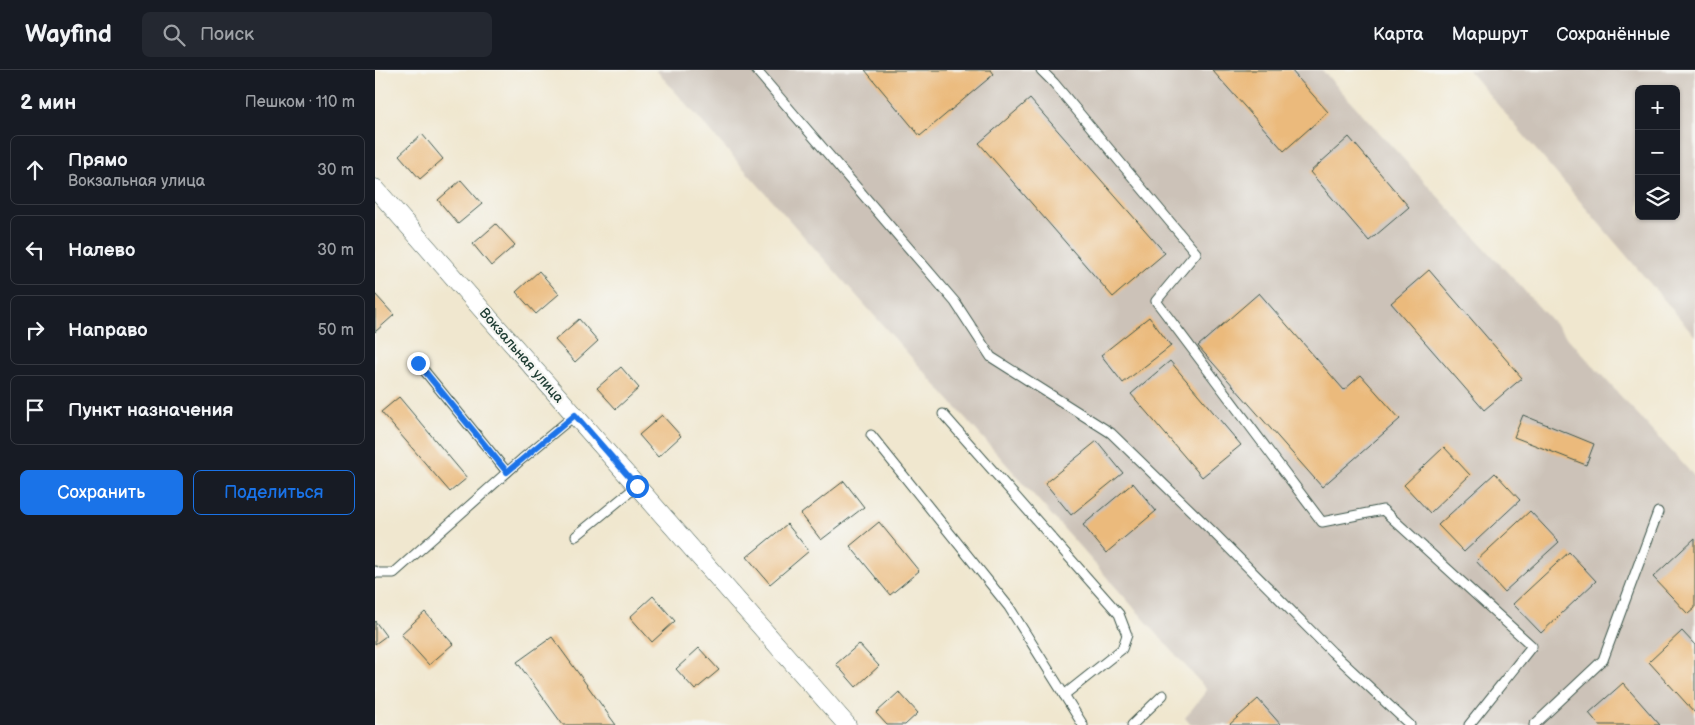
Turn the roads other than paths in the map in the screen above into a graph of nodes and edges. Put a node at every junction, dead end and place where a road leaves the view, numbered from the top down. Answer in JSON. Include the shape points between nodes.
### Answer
{"nodes":[{"id":1,"x":756,"y":70,"type":"edge"},
{"id":2,"x":1041,"y":70,"type":"edge"},
{"id":3,"x":375,"y":188,"type":"edge"},
{"id":4,"x":418,"y":363,"type":"dead end"},
{"id":5,"x":943,"y":414,"type":"dead end"},
{"id":6,"x":575,"y":415,"type":"junction"},
{"id":7,"x":871,"y":435,"type":"dead end"},
{"id":8,"x":507,"y":472,"type":"junction"},
{"id":9,"x":637,"y":486,"type":"junction"},
{"id":10,"x":1658,"y":512,"type":"dead end"},
{"id":11,"x":576,"y":536,"type":"dead end"},
{"id":12,"x":375,"y":570,"type":"edge"},
{"id":13,"x":1064,"y":695,"type":"junction"},
{"id":14,"x":1163,"y":695,"type":"dead end"},
{"id":15,"x":847,"y":725,"type":"edge"},
{"id":16,"x":1083,"y":725,"type":"edge"},
{"id":17,"x":1132,"y":725,"type":"edge"},
{"id":18,"x":1410,"y":725,"type":"edge"},
{"id":19,"x":1469,"y":725,"type":"edge"},
{"id":20,"x":1534,"y":725,"type":"edge"}],
"edges":[{"from":1,"to":18,"type":"lane","via":[[955,302],[991,356],[1111,434]]},
{"from":2,"to":19,"type":"lane","via":[[1196,253],[1156,301],[1322,522],[1383,510],[1532,646]]},
{"from":3,"to":6,"type":"street","name":"Вокзальная улица"},
{"from":4,"to":8,"type":"lane"},
{"from":5,"to":13,"type":"lane","via":[[1119,614],[1127,635],[1122,649]]},
{"from":6,"to":8,"type":"lane"},
{"from":6,"to":9,"type":"street","name":"Вокзальная улица"},
{"from":7,"to":13,"type":"lane","via":[[1009,607]]},
{"from":8,"to":12,"type":"lane","via":[[394,573]]},
{"from":9,"to":11,"type":"lane"},
{"from":9,"to":15,"type":"street","name":"Вокзальная улица"},
{"from":10,"to":20,"type":"lane","via":[[1603,660]]},
{"from":13,"to":16,"type":"lane"},
{"from":14,"to":17,"type":"lane"}]}
